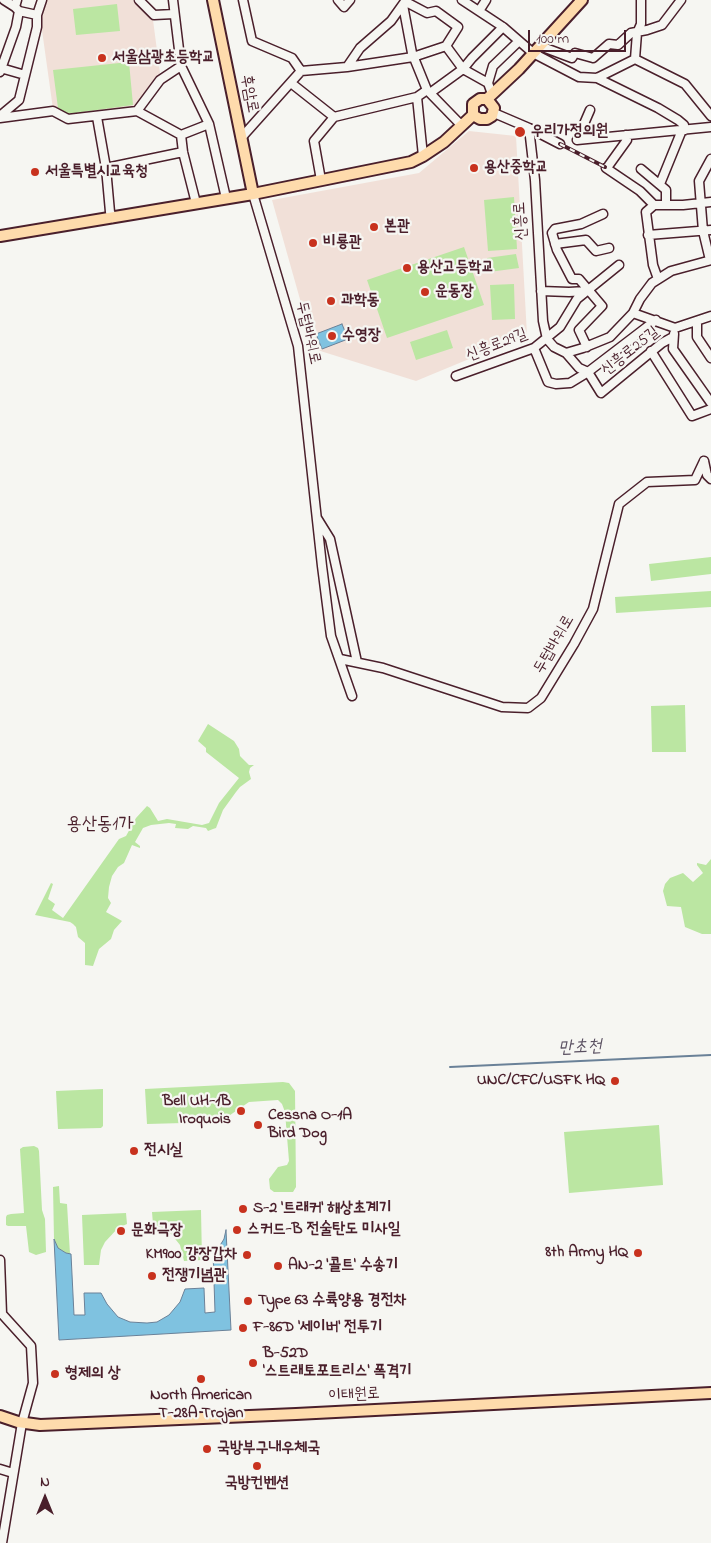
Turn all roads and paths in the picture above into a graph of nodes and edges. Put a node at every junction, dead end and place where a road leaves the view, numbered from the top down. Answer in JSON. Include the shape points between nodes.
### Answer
{"nodes":[{"id":1,"x":4,"y":0,"type":"edge"},
{"id":2,"x":42,"y":0,"type":"edge"},
{"id":3,"x":139,"y":0,"type":"edge"},
{"id":4,"x":173,"y":0,"type":"edge"},
{"id":5,"x":212,"y":0,"type":"edge"},
{"id":6,"x":243,"y":0,"type":"edge"},
{"id":7,"x":338,"y":0,"type":"edge"},
{"id":8,"x":350,"y":0,"type":"edge"},
{"id":9,"x":462,"y":0,"type":"edge"},
{"id":10,"x":486,"y":0,"type":"edge"},
{"id":11,"x":582,"y":0,"type":"edge"},
{"id":12,"x":641,"y":0,"type":"edge"},
{"id":13,"x":681,"y":0,"type":"edge"},
{"id":14,"x":405,"y":2,"type":"edge"},
{"id":15,"x":17,"y":6,"type":"edge"},
{"id":16,"x":479,"y":11,"type":"junction"},
{"id":17,"x":174,"y":14,"type":"junction"},
{"id":18,"x":37,"y":15,"type":"junction"},
{"id":19,"x":503,"y":27,"type":"junction"},
{"id":20,"x":637,"y":33,"type":"junction"},
{"id":21,"x":518,"y":42,"type":"junction"},
{"id":22,"x":446,"y":46,"type":"junction"},
{"id":23,"x":536,"y":49,"type":"junction"},
{"id":24,"x":413,"y":57,"type":"junction"},
{"id":25,"x":635,"y":59,"type":"junction"},
{"id":26,"x":181,"y":66,"type":"junction"},
{"id":27,"x":1,"y":67,"type":"edge"},
{"id":28,"x":347,"y":67,"type":"junction"},
{"id":29,"x":463,"y":69,"type":"junction"},
{"id":30,"x":301,"y":71,"type":"junction"},
{"id":31,"x":25,"y":75,"type":"junction"},
{"id":32,"x":597,"y":78,"type":"junction"},
{"id":33,"x":291,"y":83,"type":"junction"},
{"id":34,"x":488,"y":83,"type":"junction"},
{"id":35,"x":428,"y":91,"type":"junction"},
{"id":36,"x":417,"y":97,"type":"junction"},
{"id":37,"x":490,"y":97,"type":"junction"},
{"id":38,"x":590,"y":110,"type":"dead end"},
{"id":39,"x":137,"y":111,"type":"junction"},
{"id":40,"x":494,"y":113,"type":"junction"},
{"id":41,"x":474,"y":115,"type":"junction"},
{"id":42,"x":711,"y":116,"type":"edge"},
{"id":43,"x":0,"y":117,"type":"edge"},
{"id":44,"x":97,"y":117,"type":"junction"},
{"id":45,"x":334,"y":117,"type":"junction"},
{"id":46,"x":210,"y":124,"type":"junction"},
{"id":47,"x":462,"y":126,"type":"junction"},
{"id":48,"x":711,"y":127,"type":"edge"},
{"id":49,"x":529,"y":128,"type":"junction"},
{"id":50,"x":683,"y":130,"type":"junction"},
{"id":51,"x":181,"y":134,"type":"junction"},
{"id":52,"x":626,"y":135,"type":"junction"},
{"id":53,"x":241,"y":138,"type":"junction"},
{"id":54,"x":560,"y":144,"type":"dead end"},
{"id":55,"x":183,"y":152,"type":"junction"},
{"id":56,"x":423,"y":156,"type":"junction"},
{"id":57,"x":711,"y":158,"type":"edge"},
{"id":58,"x":106,"y":168,"type":"junction"},
{"id":59,"x":641,"y":169,"type":"dead end"},
{"id":60,"x":321,"y":180,"type":"junction"},
{"id":61,"x":660,"y":184,"type":"junction"},
{"id":62,"x":253,"y":194,"type":"junction"},
{"id":63,"x":226,"y":198,"type":"junction"},
{"id":64,"x":701,"y":202,"type":"junction"},
{"id":65,"x":711,"y":202,"type":"edge"},
{"id":66,"x":196,"y":204,"type":"junction"},
{"id":67,"x":654,"y":204,"type":"junction"},
{"id":68,"x":666,"y":204,"type":"junction"},
{"id":69,"x":603,"y":214,"type":"dead end"},
{"id":70,"x":113,"y":218,"type":"junction"},
{"id":71,"x":707,"y":230,"type":"edge"},
{"id":72,"x":648,"y":235,"type":"junction"},
{"id":73,"x":0,"y":236,"type":"edge"},
{"id":74,"x":538,"y":238,"type":"junction"},
{"id":75,"x":554,"y":241,"type":"junction"},
{"id":76,"x":609,"y":248,"type":"dead end"},
{"id":77,"x":711,"y":260,"type":"edge"},
{"id":78,"x":619,"y":265,"type":"dead end"},
{"id":79,"x":658,"y":279,"type":"junction"},
{"id":80,"x":541,"y":291,"type":"junction"},
{"id":81,"x":588,"y":291,"type":"junction"},
{"id":82,"x":633,"y":313,"type":"junction"},
{"id":83,"x":711,"y":316,"type":"edge"},
{"id":84,"x":656,"y":320,"type":"junction"},
{"id":85,"x":697,"y":321,"type":"junction"},
{"id":86,"x":676,"y":328,"type":"junction"},
{"id":87,"x":673,"y":337,"type":"junction"},
{"id":88,"x":547,"y":339,"type":"junction"},
{"id":89,"x":587,"y":347,"type":"junction"},
{"id":90,"x":534,"y":348,"type":"junction"},
{"id":91,"x":566,"y":352,"type":"junction"},
{"id":92,"x":651,"y":352,"type":"junction"},
{"id":93,"x":711,"y":358,"type":"edge"},
{"id":94,"x":588,"y":372,"type":"junction"},
{"id":95,"x":456,"y":376,"type":"dead end"},
{"id":96,"x":711,"y":403,"type":"edge"},
{"id":97,"x":711,"y":409,"type":"edge"},
{"id":98,"x":707,"y":460,"type":"edge"},
{"id":99,"x":711,"y":478,"type":"edge"},
{"id":100,"x":316,"y":516,"type":"junction"},
{"id":101,"x":340,"y":659,"type":"junction"},
{"id":102,"x":357,"y":662,"type":"junction"},
{"id":103,"x":352,"y":696,"type":"dead end"},
{"id":104,"x":0,"y":1260,"type":"edge"},
{"id":105,"x":1,"y":1314,"type":"edge"},
{"id":106,"x":711,"y":1393,"type":"edge"},
{"id":107,"x":0,"y":1416,"type":"edge"},
{"id":108,"x":22,"y":1423,"type":"junction"},
{"id":109,"x":0,"y":1470,"type":"edge"},
{"id":110,"x":13,"y":1473,"type":"junction"},
{"id":111,"x":1,"y":1539,"type":"edge"}],
"edges":[{"from":1,"to":15,"type":"street"},
{"from":2,"to":18,"type":"street"},
{"from":3,"to":17,"type":"street","via":[[154,15]]},
{"from":4,"to":17,"type":"street"},
{"from":5,"to":53,"type":"main road","name":"후암로"},
{"from":6,"to":30,"type":"street","via":[[252,41],[292,58]]},
{"from":7,"to":8,"type":"street","via":[[344,7]]},
{"from":9,"to":16,"type":"street"},
{"from":10,"to":16,"type":"street"},
{"from":11,"to":23,"type":"main road"},
{"from":12,"to":20,"type":"street","via":[[641,24]]},
{"from":13,"to":20,"type":"street","via":[[662,25]]},
{"from":14,"to":22,"type":"street","via":[[427,13],[436,11],[458,27]]},
{"from":14,"to":24,"type":"street"},
{"from":14,"to":28,"type":"street","via":[[392,21],[360,48]]},
{"from":15,"to":18,"type":"street"},
{"from":15,"to":27,"type":"street","via":[[16,27]]},
{"from":16,"to":19,"type":"street"},
{"from":17,"to":26,"type":"street"},
{"from":18,"to":31,"type":"street"},
{"from":19,"to":21,"type":"street"},
{"from":19,"to":29,"type":"street"},
{"from":20,"to":23,"type":"street","via":[[631,33],[618,45],[609,44],[593,58],[575,53],[572,58]]},
{"from":20,"to":25,"type":"street"},
{"from":21,"to":23,"type":"street"},
{"from":21,"to":34,"type":"street","via":[[493,66]]},
{"from":22,"to":24,"type":"street"},
{"from":22,"to":29,"type":"street"},
{"from":23,"to":32,"type":"street","via":[[579,76]]},
{"from":23,"to":37,"type":"main road"},
{"from":24,"to":28,"type":"street"},
{"from":24,"to":35,"type":"street"},
{"from":25,"to":32,"type":"street"},
{"from":25,"to":42,"type":"street","via":[[685,84]]},
{"from":26,"to":39,"type":"street","via":[[160,80]]},
{"from":26,"to":46,"type":"street"},
{"from":27,"to":31,"type":"street"},
{"from":28,"to":30,"type":"street"},
{"from":29,"to":34,"type":"street"},
{"from":29,"to":35,"type":"street"},
{"from":30,"to":33,"type":"street"},
{"from":31,"to":43,"type":"street","via":[[19,100]]},
{"from":32,"to":50,"type":"street","via":[[678,120],[684,125]]},
{"from":33,"to":45,"type":"street"},
{"from":33,"to":53,"type":"street"},
{"from":34,"to":37,"type":"street"},
{"from":35,"to":36,"type":"street"},
{"from":35,"to":47,"type":"street"},
{"from":36,"to":45,"type":"street"},
{"from":36,"to":56,"type":"street"},
{"from":37,"to":40,"type":"main road"},
{"from":37,"to":41,"type":"main road","via":[[473,104]]},
{"from":38,"to":52,"type":"street","via":[[577,140]]},
{"from":39,"to":44,"type":"street"},
{"from":39,"to":51,"type":"street"},
{"from":40,"to":41,"type":"main road","via":[[487,119]]},
{"from":40,"to":49,"type":"street"},
{"from":41,"to":47,"type":"main road"},
{"from":43,"to":44,"type":"street","via":[[54,111],[68,119]]},
{"from":44,"to":58,"type":"street"},
{"from":45,"to":60,"type":"street","via":[[314,140]]},
{"from":46,"to":51,"type":"street"},
{"from":46,"to":63,"type":"street"},
{"from":47,"to":56,"type":"main road"},
{"from":48,"to":50,"type":"street"},
{"from":49,"to":54,"type":"street"},
{"from":49,"to":74,"type":"street","name":"신흥로"},
{"from":50,"to":52,"type":"street"},
{"from":50,"to":61,"type":"street"},
{"from":51,"to":55,"type":"street"},
{"from":52,"to":67,"type":"street","via":[[627,140],[608,166]]},
{"from":53,"to":62,"type":"main road","name":"후암로"},
{"from":55,"to":58,"type":"street"},
{"from":55,"to":66,"type":"street"},
{"from":56,"to":60,"type":"main road","via":[[411,162]]},
{"from":57,"to":64,"type":"street","via":[[699,181]]},
{"from":58,"to":70,"type":"street"},
{"from":59,"to":61,"type":"street"},
{"from":60,"to":62,"type":"main road"},
{"from":61,"to":68,"type":"street","via":[[666,190]]},
{"from":62,"to":63,"type":"main road"},
{"from":62,"to":100,"type":"street","name":"두텁바위로","via":[[298,346]]},
{"from":63,"to":66,"type":"main road"},
{"from":64,"to":65,"type":"street"},
{"from":64,"to":68,"type":"street"},
{"from":64,"to":71,"type":"street"},
{"from":66,"to":70,"type":"main road"},
{"from":67,"to":68,"type":"street"},
{"from":67,"to":72,"type":"street","via":[[646,212]]},
{"from":69,"to":75,"type":"street","via":[[581,224],[555,229],[552,233]]},
{"from":70,"to":73,"type":"main road"},
{"from":71,"to":72,"type":"street"},
{"from":71,"to":77,"type":"street"},
{"from":72,"to":79,"type":"street"},
{"from":74,"to":75,"type":"street"},
{"from":74,"to":80,"type":"street","name":"신흥로"},
{"from":75,"to":76,"type":"street","via":[[586,240],[596,251]]},
{"from":75,"to":81,"type":"street","via":[[566,272],[572,279],[579,279]]},
{"from":77,"to":79,"type":"street","via":[[671,271]]},
{"from":78,"to":81,"type":"street","name":"신흥로29길"},
{"from":79,"to":82,"type":"street","via":[[640,299]]},
{"from":80,"to":81,"type":"street"},
{"from":80,"to":88,"type":"street","name":"신흥로"},
{"from":81,"to":88,"type":"street","name":"신흥로29길","via":[[577,299],[560,327]]},
{"from":81,"to":89,"type":"street","via":[[602,306],[579,330]]},
{"from":82,"to":84,"type":"street"},
{"from":82,"to":89,"type":"street","via":[[610,337]]},
{"from":83,"to":85,"type":"street"},
{"from":84,"to":86,"type":"street"},
{"from":84,"to":94,"type":"street"},
{"from":85,"to":86,"type":"street"},
{"from":85,"to":93,"type":"street","via":[[697,337]]},
{"from":86,"to":87,"type":"street","name":"신흥로25길"},
{"from":87,"to":92,"type":"street","name":"신흥로25길"},
{"from":87,"to":96,"type":"street","name":"신흥로25길","via":[[673,349]]},
{"from":88,"to":90,"type":"street","name":"신흥로29길"},
{"from":88,"to":91,"type":"street","via":[[554,347]]},
{"from":89,"to":91,"type":"street"},
{"from":90,"to":94,"type":"street","via":[[548,382],[570,383]]},
{"from":90,"to":95,"type":"street","name":"신흥로29길"},
{"from":91,"to":94,"type":"street","via":[[579,368]]},
{"from":92,"to":94,"type":"street","name":"신흥로25길","via":[[602,392]]},
{"from":92,"to":97,"type":"street","via":[[692,416]]},
{"from":98,"to":99,"type":"street","via":[[707,475]]},
{"from":98,"to":102,"type":"street","name":"두텁바위로","via":[[695,480],[647,482],[619,504],[593,609],[541,698],[528,708],[502,707]]},
{"from":100,"to":101,"type":"street","name":"두텁바위로","via":[[331,636]]},
{"from":100,"to":102,"type":"street","via":[[330,539]]},
{"from":101,"to":102,"type":"street","name":"두텁바위로"},
{"from":101,"to":103,"type":"street","name":"두텁바위로"},
{"from":104,"to":105,"type":"street"},
{"from":105,"to":108,"type":"street","via":[[31,1346],[33,1383]]},
{"from":106,"to":108,"type":"main road","name":"이태원로","via":[[296,1414],[40,1425]]},
{"from":107,"to":108,"type":"main road","name":"이태원로"},
{"from":108,"to":110,"type":"street"},
{"from":109,"to":110,"type":"street"},
{"from":110,"to":111,"type":"street"}]}
